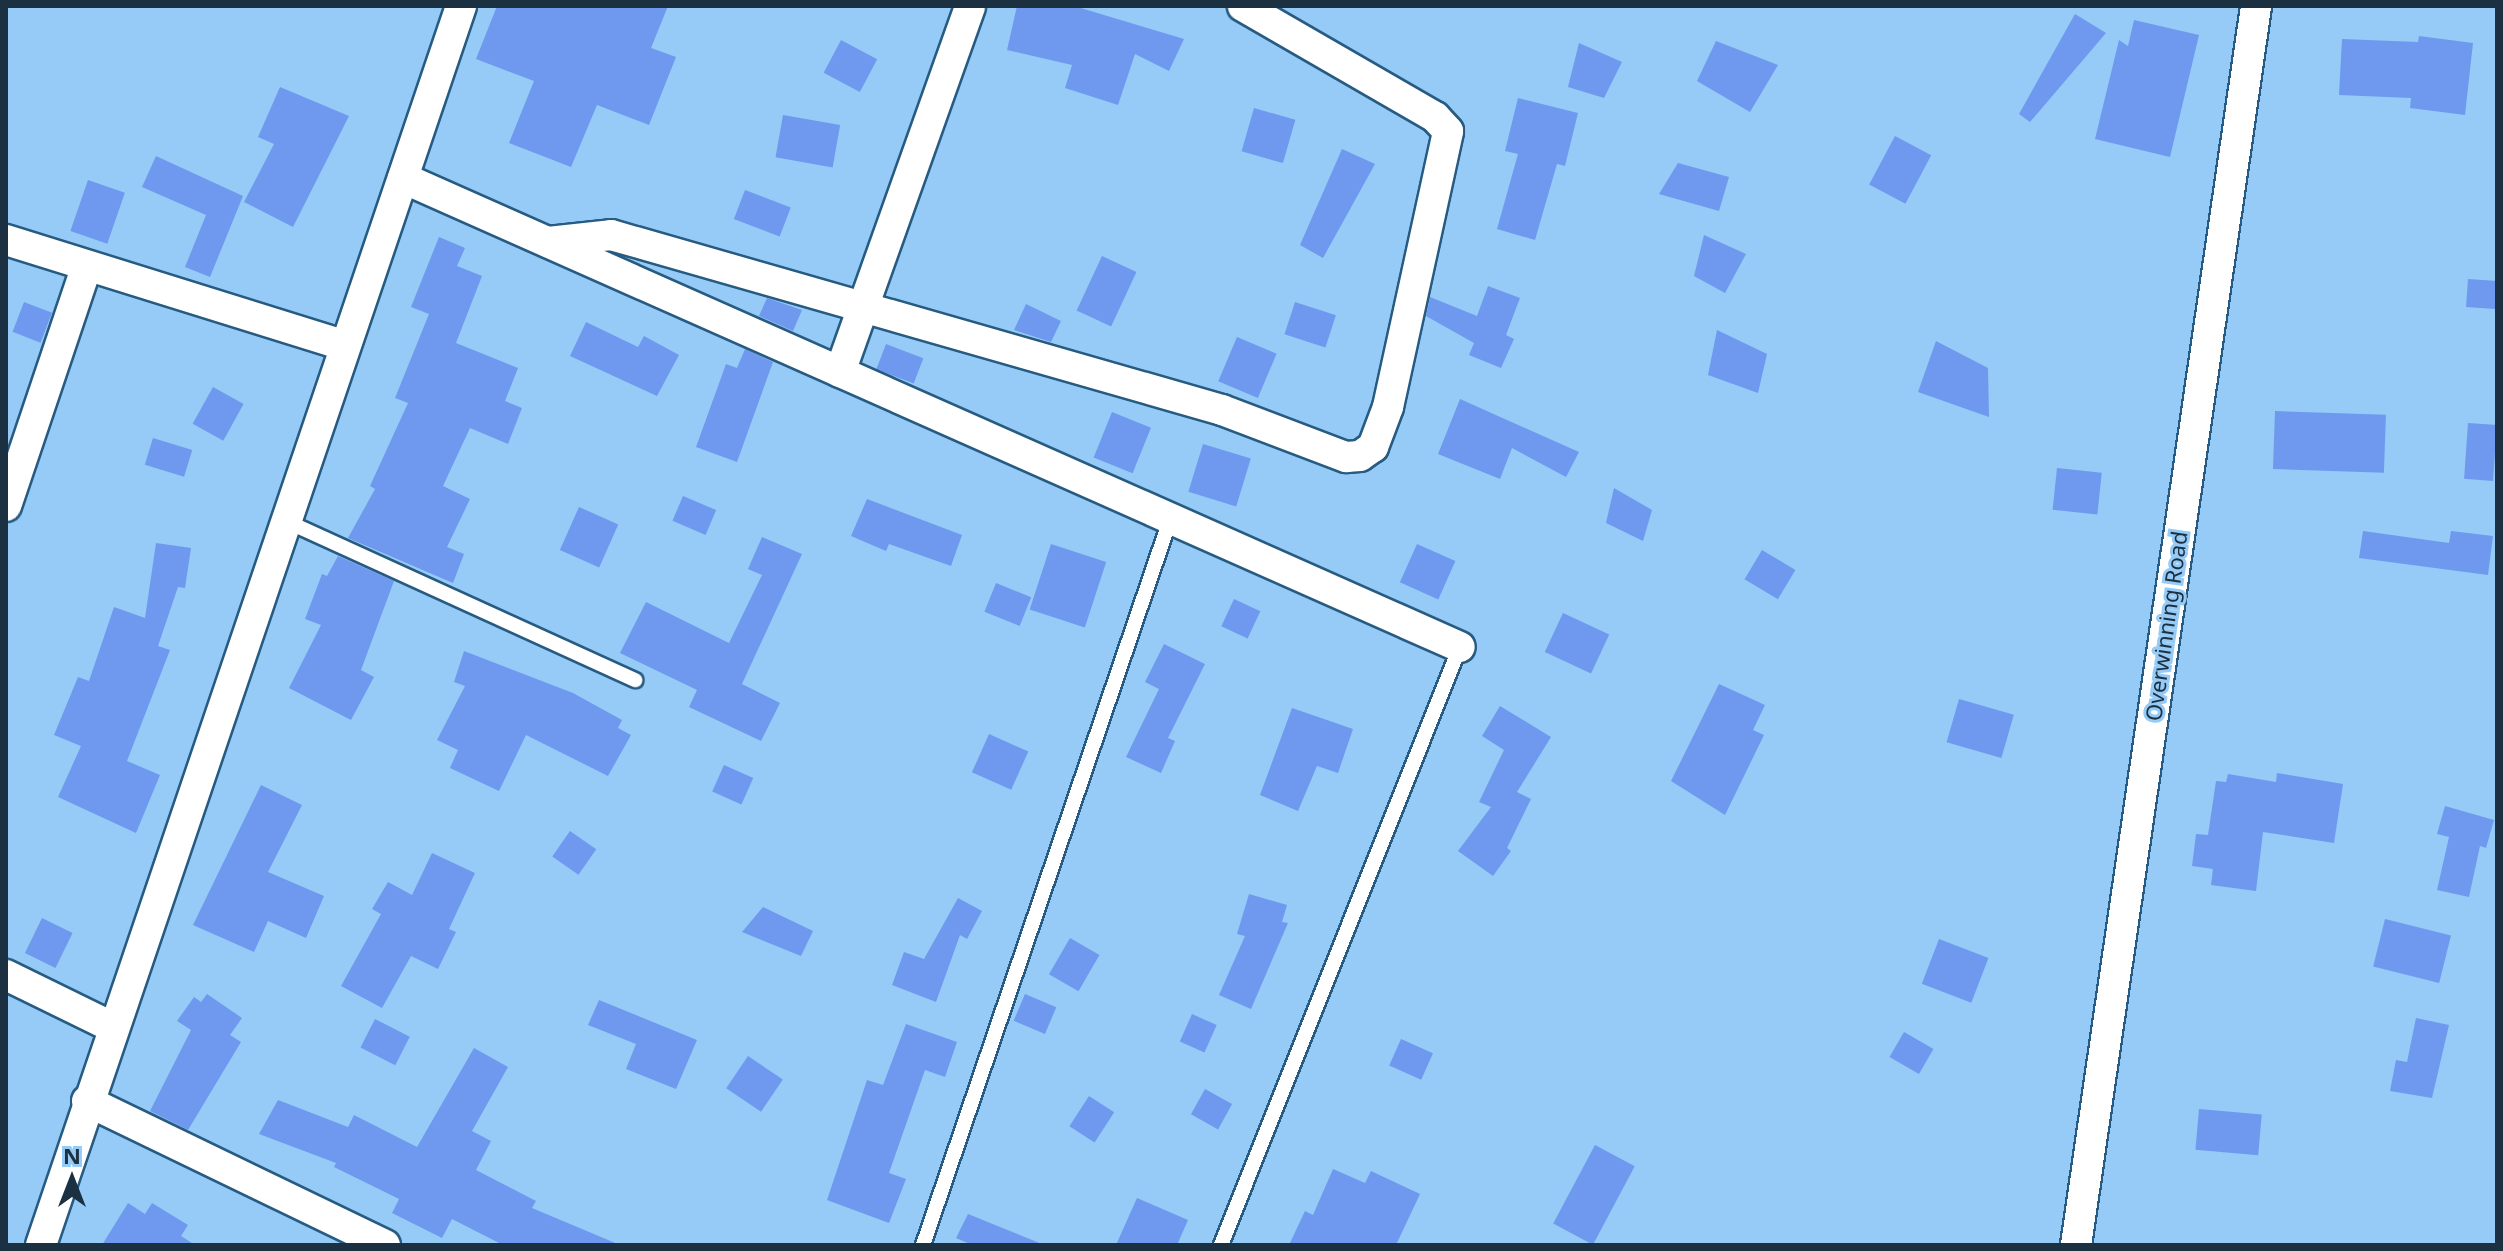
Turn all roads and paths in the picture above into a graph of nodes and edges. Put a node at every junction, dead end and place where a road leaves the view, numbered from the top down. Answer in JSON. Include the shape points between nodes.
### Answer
{"nodes":[{"id":1,"x":461,"y":6,"type":"edge"},
{"id":2,"x":970,"y":6,"type":"edge"},
{"id":3,"x":1243,"y":6,"type":"edge"},
{"id":4,"x":2256,"y":6,"type":"edge"},
{"id":5,"x":403,"y":178,"type":"junction"},
{"id":6,"x":6,"y":240,"type":"edge"},
{"id":7,"x":548,"y":242,"type":"junction"},
{"id":8,"x":87,"y":266,"type":"junction"},
{"id":9,"x":863,"y":307,"type":"junction"},
{"id":10,"x":344,"y":345,"type":"junction"},
{"id":11,"x":840,"y":372,"type":"junction"},
{"id":12,"x":6,"y":506,"type":"edge"},
{"id":13,"x":1170,"y":520,"type":"junction"},
{"id":14,"x":285,"y":521,"type":"junction"},
{"id":15,"x":1460,"y":647,"type":"joint"},
{"id":16,"x":635,"y":680,"type":"dead end"},
{"id":17,"x":6,"y":975,"type":"edge"},
{"id":18,"x":114,"y":1028,"type":"junction"},
{"id":19,"x":87,"y":1101,"type":"junction"},
{"id":20,"x":41,"y":1245,"type":"edge"},
{"id":21,"x":385,"y":1245,"type":"edge"},
{"id":22,"x":923,"y":1245,"type":"edge"},
{"id":23,"x":1221,"y":1245,"type":"edge"},
{"id":24,"x":2076,"y":1245,"type":"edge"}],
"edges":[{"from":1,"to":5,"type":"street"},
{"from":2,"to":9,"type":"street"},
{"from":3,"to":9,"type":"street","via":[[1435,117],[1448,131],[1388,407],[1373,447],[1346,457],[1222,410]]},
{"from":4,"to":24,"type":"street","name":"Overwinning Road"},
{"from":5,"to":7,"type":"street"},
{"from":5,"to":10,"type":"street"},
{"from":6,"to":8,"type":"street"},
{"from":7,"to":9,"type":"street","via":[[611,235]]},
{"from":7,"to":11,"type":"street"},
{"from":8,"to":10,"type":"street"},
{"from":8,"to":12,"type":"street"},
{"from":9,"to":11,"type":"street"},
{"from":10,"to":14,"type":"street"},
{"from":11,"to":13,"type":"street"},
{"from":13,"to":15,"type":"street"},
{"from":13,"to":22,"type":"lane"},
{"from":14,"to":16,"type":"lane"},
{"from":14,"to":18,"type":"street"},
{"from":15,"to":23,"type":"lane"},
{"from":17,"to":18,"type":"street"},
{"from":18,"to":19,"type":"street"},
{"from":19,"to":20,"type":"street"},
{"from":19,"to":21,"type":"street"}]}
